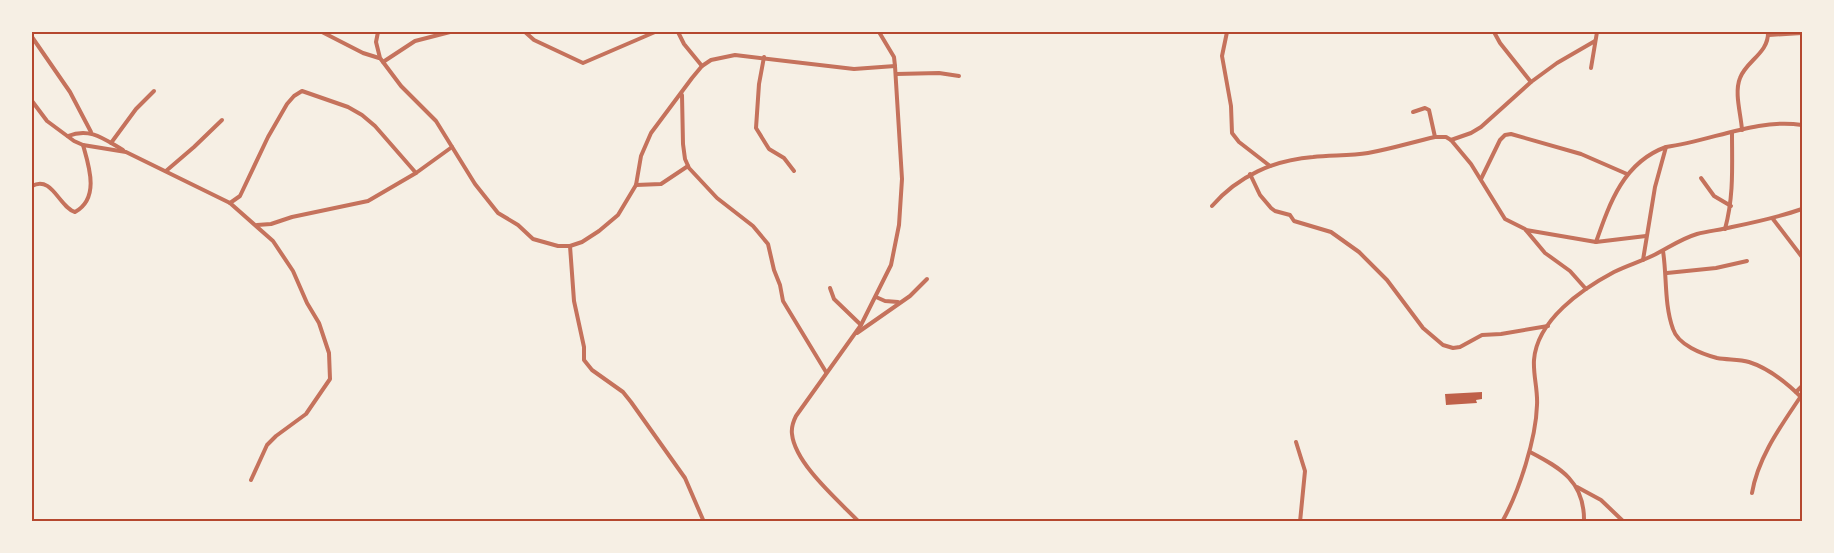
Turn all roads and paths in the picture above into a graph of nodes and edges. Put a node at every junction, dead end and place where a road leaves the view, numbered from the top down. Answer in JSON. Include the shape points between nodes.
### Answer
{"nodes":[{"id":1,"x":322,"y":32,"type":"edge"},
{"id":2,"x":378,"y":32,"type":"edge"},
{"id":3,"x":450,"y":32,"type":"edge"},
{"id":4,"x":525,"y":32,"type":"edge"},
{"id":5,"x":655,"y":32,"type":"edge"},
{"id":6,"x":678,"y":32,"type":"edge"},
{"id":7,"x":879,"y":32,"type":"edge"},
{"id":8,"x":1227,"y":32,"type":"edge"},
{"id":9,"x":1494,"y":32,"type":"edge"},
{"id":10,"x":1597,"y":32,"type":"edge"},
{"id":11,"x":1769,"y":33,"type":"edge"},
{"id":12,"x":1803,"y":33,"type":"edge"},
{"id":13,"x":32,"y":37,"type":"edge"},
{"id":14,"x":1595,"y":41,"type":"junction"},
{"id":15,"x":764,"y":57,"type":"junction"},
{"id":16,"x":382,"y":60,"type":"junction"},
{"id":17,"x":702,"y":66,"type":"junction"},
{"id":18,"x":895,"y":66,"type":"junction"},
{"id":19,"x":1591,"y":68,"type":"dead end"},
{"id":20,"x":896,"y":75,"type":"junction"},
{"id":21,"x":960,"y":76,"type":"dead end"},
{"id":22,"x":1531,"y":82,"type":"junction"},
{"id":23,"x":154,"y":92,"type":"dead end"},
{"id":24,"x":682,"y":94,"type":"junction"},
{"id":25,"x":32,"y":101,"type":"edge"},
{"id":26,"x":1413,"y":112,"type":"dead end"},
{"id":27,"x":222,"y":120,"type":"dead end"},
{"id":28,"x":1803,"y":125,"type":"edge"},
{"id":29,"x":1742,"y":130,"type":"junction"},
{"id":30,"x":90,"y":132,"type":"junction"},
{"id":31,"x":1732,"y":133,"type":"junction"},
{"id":32,"x":68,"y":136,"type":"junction"},
{"id":33,"x":1435,"y":137,"type":"junction"},
{"id":34,"x":1451,"y":140,"type":"junction"},
{"id":35,"x":111,"y":143,"type":"junction"},
{"id":36,"x":83,"y":145,"type":"junction"},
{"id":37,"x":452,"y":147,"type":"junction"},
{"id":38,"x":1666,"y":147,"type":"junction"},
{"id":39,"x":126,"y":152,"type":"junction"},
{"id":40,"x":688,"y":166,"type":"junction"},
{"id":41,"x":1270,"y":167,"type":"junction"},
{"id":42,"x":165,"y":171,"type":"junction"},
{"id":43,"x":794,"y":171,"type":"dead end"},
{"id":44,"x":416,"y":173,"type":"junction"},
{"id":45,"x":1250,"y":174,"type":"junction"},
{"id":46,"x":1627,"y":174,"type":"junction"},
{"id":47,"x":1701,"y":178,"type":"dead end"},
{"id":48,"x":1481,"y":179,"type":"junction"},
{"id":49,"x":636,"y":185,"type":"junction"},
{"id":50,"x":32,"y":186,"type":"edge"},
{"id":51,"x":230,"y":203,"type":"junction"},
{"id":52,"x":1212,"y":206,"type":"dead end"},
{"id":53,"x":1731,"y":206,"type":"junction"},
{"id":54,"x":1803,"y":209,"type":"edge"},
{"id":55,"x":1773,"y":219,"type":"junction"},
{"id":56,"x":256,"y":225,"type":"junction"},
{"id":57,"x":1525,"y":229,"type":"junction"},
{"id":58,"x":1725,"y":229,"type":"junction"},
{"id":59,"x":1646,"y":236,"type":"junction"},
{"id":60,"x":1596,"y":242,"type":"junction"},
{"id":61,"x":570,"y":246,"type":"junction"},
{"id":62,"x":1663,"y":251,"type":"junction"},
{"id":63,"x":1803,"y":257,"type":"edge"},
{"id":64,"x":1642,"y":261,"type":"junction"},
{"id":65,"x":1747,"y":261,"type":"dead end"},
{"id":66,"x":1667,"y":273,"type":"junction"},
{"id":67,"x":927,"y":279,"type":"dead end"},
{"id":68,"x":830,"y":288,"type":"dead end"},
{"id":69,"x":1586,"y":289,"type":"junction"},
{"id":70,"x":876,"y":297,"type":"junction"},
{"id":71,"x":899,"y":302,"type":"junction"},
{"id":72,"x":861,"y":326,"type":"junction"},
{"id":73,"x":1548,"y":326,"type":"junction"},
{"id":74,"x":854,"y":335,"type":"junction"},
{"id":75,"x":826,"y":372,"type":"junction"},
{"id":76,"x":1803,"y":386,"type":"edge"},
{"id":77,"x":1796,"y":392,"type":"junction"},
{"id":78,"x":1802,"y":397,"type":"edge"},
{"id":79,"x":1296,"y":442,"type":"dead end"},
{"id":80,"x":1530,"y":452,"type":"junction"},
{"id":81,"x":251,"y":480,"type":"dead end"},
{"id":82,"x":1577,"y":487,"type":"junction"},
{"id":83,"x":1752,"y":493,"type":"dead end"},
{"id":84,"x":704,"y":522,"type":"edge"},
{"id":85,"x":859,"y":522,"type":"edge"},
{"id":86,"x":1300,"y":522,"type":"edge"},
{"id":87,"x":1502,"y":522,"type":"edge"},
{"id":88,"x":1584,"y":522,"type":"edge"},
{"id":89,"x":1624,"y":522,"type":"edge"}],
"edges":[{"from":1,"to":16,"type":"street"},
{"from":2,"to":16,"type":"street","via":[[376,42]]},
{"from":3,"to":16,"type":"street","via":[[415,41]]},
{"from":4,"to":5,"type":"street","via":[[583,63]]},
{"from":6,"to":17,"type":"street"},
{"from":7,"to":18,"type":"street"},
{"from":8,"to":41,"type":"street","via":[[1222,56],[1232,133]]},
{"from":9,"to":22,"type":"street"},
{"from":10,"to":14,"type":"street"},
{"from":11,"to":12,"type":"street"},
{"from":11,"to":29,"type":"street","via":[[1762,50],[1739,80]]},
{"from":13,"to":30,"type":"street","via":[[70,93]]},
{"from":14,"to":19,"type":"street"},
{"from":14,"to":22,"type":"street"},
{"from":15,"to":17,"type":"street","via":[[725,56]]},
{"from":15,"to":18,"type":"street","via":[[854,69]]},
{"from":15,"to":43,"type":"street","via":[[756,128],[769,149],[784,158]]},
{"from":16,"to":37,"type":"street","via":[[436,121]]},
{"from":17,"to":24,"type":"street"},
{"from":18,"to":20,"type":"street"},
{"from":20,"to":21,"type":"street"},
{"from":20,"to":70,"type":"street","via":[[901,151],[899,225],[891,265]]},
{"from":22,"to":34,"type":"street","via":[[1481,127]]},
{"from":23,"to":35,"type":"street"},
{"from":24,"to":40,"type":"street","via":[[683,144]]},
{"from":24,"to":49,"type":"street","via":[[651,133],[641,156]]},
{"from":25,"to":32,"type":"street","via":[[47,121]]},
{"from":26,"to":33,"type":"street","via":[[1429,110]]},
{"from":27,"to":42,"type":"street"},
{"from":28,"to":29,"type":"street","via":[[1775,123]]},
{"from":29,"to":31,"type":"street"},
{"from":30,"to":32,"type":"street"},
{"from":30,"to":35,"type":"street"},
{"from":31,"to":38,"type":"street"},
{"from":31,"to":53,"type":"street"},
{"from":32,"to":36,"type":"street"},
{"from":33,"to":34,"type":"street"},
{"from":33,"to":41,"type":"street","via":[[1367,153],[1312,157]]},
{"from":34,"to":48,"type":"street"},
{"from":35,"to":39,"type":"street"},
{"from":36,"to":39,"type":"street"},
{"from":36,"to":50,"type":"street","via":[[92,185],[80,209],[71,211],[43,183]]},
{"from":37,"to":44,"type":"street"},
{"from":37,"to":61,"type":"street","via":[[498,213],[539,243]]},
{"from":38,"to":46,"type":"street","via":[[1652,152]]},
{"from":38,"to":59,"type":"street"},
{"from":39,"to":42,"type":"street"},
{"from":40,"to":49,"type":"street","via":[[661,184]]},
{"from":40,"to":75,"type":"street","via":[[768,244],[783,301]]},
{"from":41,"to":45,"type":"street"},
{"from":42,"to":51,"type":"street"},
{"from":44,"to":51,"type":"street","via":[[362,115],[302,92],[287,104],[240,196]]},
{"from":44,"to":56,"type":"street","via":[[368,201]]},
{"from":45,"to":52,"type":"street","via":[[1233,184]]},
{"from":45,"to":73,"type":"street","via":[[1260,195],[1275,211],[1331,232],[1367,259],[1423,328],[1443,345],[1460,347],[1482,335]]},
{"from":46,"to":48,"type":"street","via":[[1581,154],[1511,134],[1500,141]]},
{"from":46,"to":60,"type":"street","via":[[1612,199]]},
{"from":47,"to":53,"type":"street","via":[[1714,196]]},
{"from":48,"to":57,"type":"street","via":[[1505,219]]},
{"from":49,"to":61,"type":"street","via":[[618,215]]},
{"from":51,"to":56,"type":"street"},
{"from":53,"to":58,"type":"street"},
{"from":54,"to":55,"type":"street"},
{"from":55,"to":58,"type":"street"},
{"from":55,"to":63,"type":"street"},
{"from":56,"to":81,"type":"street","via":[[273,241],[297,278],[319,324],[331,372],[312,408],[267,445]]},
{"from":57,"to":60,"type":"street"},
{"from":57,"to":69,"type":"street","via":[[1545,253]]},
{"from":58,"to":62,"type":"street","via":[[1698,234]]},
{"from":59,"to":60,"type":"street"},
{"from":59,"to":64,"type":"street"},
{"from":61,"to":84,"type":"street","via":[[584,360],[627,397],[685,478]]},
{"from":62,"to":64,"type":"street"},
{"from":62,"to":66,"type":"street"},
{"from":64,"to":69,"type":"street"},
{"from":65,"to":66,"type":"street"},
{"from":66,"to":77,"type":"street","via":[[1668,306],[1677,337],[1706,354],[1749,362]]},
{"from":67,"to":71,"type":"street"},
{"from":68,"to":72,"type":"street","via":[[834,299]]},
{"from":69,"to":73,"type":"street"},
{"from":70,"to":71,"type":"street"},
{"from":70,"to":72,"type":"street"},
{"from":71,"to":74,"type":"street"},
{"from":72,"to":74,"type":"street"},
{"from":73,"to":80,"type":"street","via":[[1534,358],[1537,402]]},
{"from":74,"to":75,"type":"street"},
{"from":75,"to":85,"type":"street","via":[[792,423],[793,440],[812,471]]},
{"from":76,"to":77,"type":"street"},
{"from":77,"to":78,"type":"street"},
{"from":78,"to":83,"type":"street","via":[[1763,459]]},
{"from":79,"to":86,"type":"street","via":[[1305,471]]},
{"from":80,"to":82,"type":"street","via":[[1564,472]]},
{"from":80,"to":87,"type":"street"},
{"from":82,"to":88,"type":"street"},
{"from":82,"to":89,"type":"street","via":[[1601,500]]}]}
